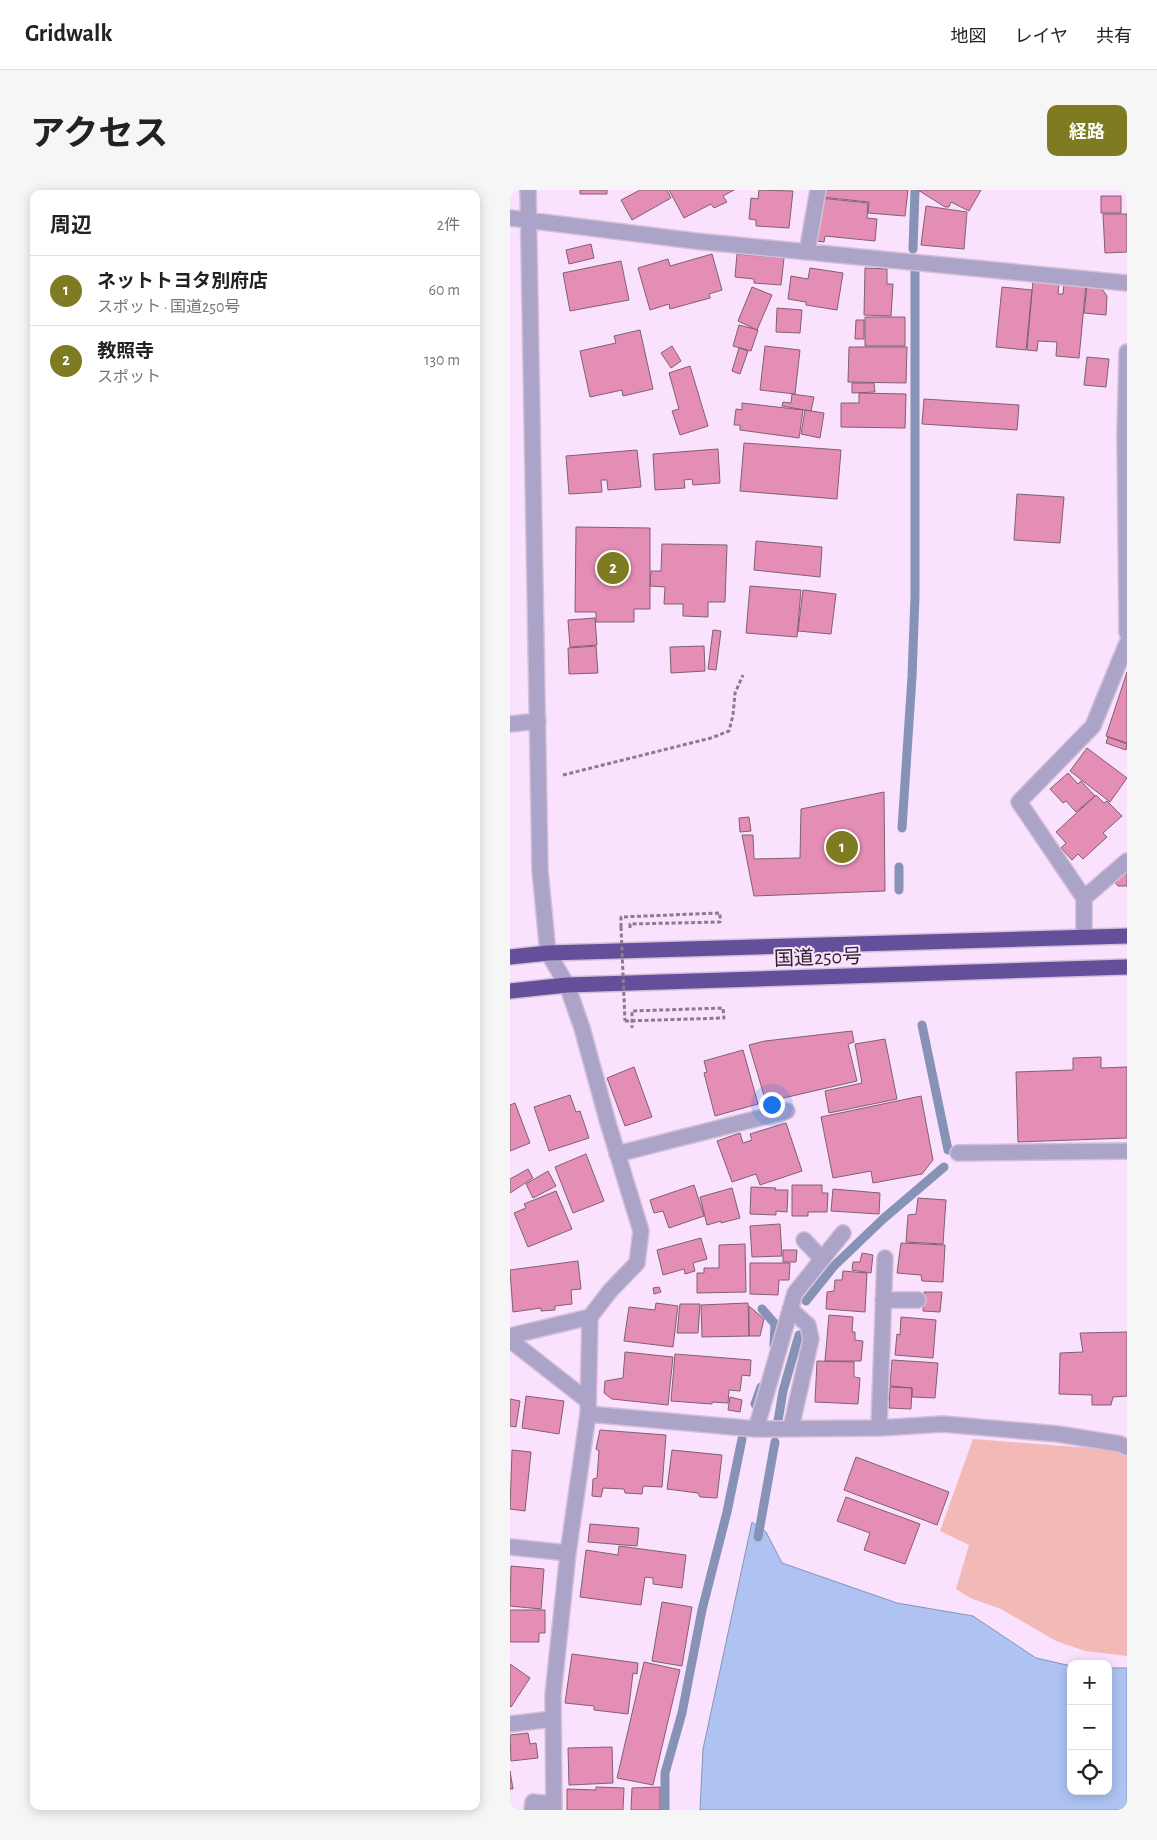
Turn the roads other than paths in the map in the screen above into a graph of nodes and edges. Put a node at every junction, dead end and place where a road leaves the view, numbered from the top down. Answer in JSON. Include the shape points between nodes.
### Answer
{"nodes":[{"id":1,"x":528,"y":190,"type":"edge"},
{"id":2,"x":818,"y":190,"type":"edge"},
{"id":3,"x":510,"y":218,"type":"edge"},
{"id":4,"x":529,"y":220,"type":"junction"},
{"id":5,"x":807,"y":252,"type":"junction"},
{"id":6,"x":1127,"y":283,"type":"edge"},
{"id":7,"x":1127,"y":352,"type":"edge"},
{"id":8,"x":1127,"y":633,"type":"edge"},
{"id":9,"x":1127,"y":643,"type":"edge"},
{"id":10,"x":538,"y":721,"type":"junction"},
{"id":11,"x":510,"y":724,"type":"edge"},
{"id":12,"x":1127,"y":861,"type":"edge"},
{"id":13,"x":1084,"y":898,"type":"junction"},
{"id":14,"x":1127,"y":936,"type":"edge"},
{"id":15,"x":1084,"y":937,"type":"junction"},
{"id":16,"x":548,"y":953,"type":"junction"},
{"id":17,"x":510,"y":957,"type":"edge"},
{"id":18,"x":1127,"y":967,"type":"edge"},
{"id":19,"x":567,"y":985,"type":"junction"},
{"id":20,"x":510,"y":991,"type":"edge"},
{"id":21,"x":787,"y":1111,"type":"dead end"},
{"id":22,"x":1127,"y":1151,"type":"edge"},
{"id":23,"x":958,"y":1153,"type":"dead end"},
{"id":24,"x":617,"y":1154,"type":"junction"},
{"id":25,"x":843,"y":1233,"type":"dead end"},
{"id":26,"x":804,"y":1240,"type":"dead end"},
{"id":27,"x":885,"y":1258,"type":"dead end"},
{"id":28,"x":822,"y":1259,"type":"junction"},
{"id":29,"x":883,"y":1300,"type":"junction"},
{"id":30,"x":918,"y":1300,"type":"dead end"},
{"id":31,"x":790,"y":1309,"type":"junction"},
{"id":32,"x":590,"y":1317,"type":"junction"},
{"id":33,"x":510,"y":1336,"type":"edge"},
{"id":34,"x":510,"y":1340,"type":"edge"},
{"id":35,"x":588,"y":1408,"type":"junction"},
{"id":36,"x":791,"y":1428,"type":"junction"},
{"id":37,"x":879,"y":1428,"type":"junction"},
{"id":38,"x":756,"y":1430,"type":"junction"},
{"id":39,"x":1127,"y":1447,"type":"edge"},
{"id":40,"x":510,"y":1547,"type":"edge"},
{"id":41,"x":568,"y":1553,"type":"junction"},
{"id":42,"x":553,"y":1719,"type":"junction"},
{"id":43,"x":510,"y":1724,"type":"edge"},
{"id":44,"x":554,"y":1807,"type":"edge"},
{"id":45,"x":532,"y":1810,"type":"edge"}],
"edges":[{"from":1,"to":4,"type":"street"},
{"from":2,"to":5,"type":"street"},
{"from":3,"to":4,"type":"street"},
{"from":4,"to":5,"type":"street"},
{"from":4,"to":10,"type":"street"},
{"from":5,"to":6,"type":"street"},
{"from":7,"to":8,"type":"street"},
{"from":9,"to":13,"type":"street","via":[[1093,726],[1019,802]]},
{"from":10,"to":11,"type":"street"},
{"from":10,"to":16,"type":"street","via":[[540,870]]},
{"from":12,"to":13,"type":"street"},
{"from":13,"to":15,"type":"street"},
{"from":14,"to":15,"type":"highway","name":"国道250号"},
{"from":15,"to":16,"type":"highway","name":"国道250号"},
{"from":16,"to":17,"type":"highway","name":"国道250号"},
{"from":16,"to":19,"type":"street"},
{"from":18,"to":19,"type":"highway","name":"国道250号"},
{"from":19,"to":20,"type":"highway","name":"国道250号"},
{"from":19,"to":24,"type":"street"},
{"from":21,"to":24,"type":"street"},
{"from":22,"to":23,"type":"street"},
{"from":24,"to":32,"type":"street","via":[[641,1231],[637,1263]]},
{"from":25,"to":28,"type":"street"},
{"from":26,"to":28,"type":"street"},
{"from":27,"to":29,"type":"street"},
{"from":28,"to":31,"type":"street","via":[[795,1293]]},
{"from":29,"to":30,"type":"street"},
{"from":29,"to":37,"type":"street"},
{"from":31,"to":36,"type":"street","via":[[808,1324],[811,1339]]},
{"from":31,"to":38,"type":"street"},
{"from":32,"to":33,"type":"street"},
{"from":32,"to":35,"type":"street"},
{"from":34,"to":35,"type":"street"},
{"from":35,"to":38,"type":"street"},
{"from":35,"to":41,"type":"street"},
{"from":36,"to":37,"type":"street"},
{"from":36,"to":38,"type":"street"},
{"from":37,"to":39,"type":"street","via":[[943,1424],[1058,1434]]},
{"from":40,"to":41,"type":"street"},
{"from":41,"to":42,"type":"street","via":[[552,1695]]},
{"from":42,"to":43,"type":"street"},
{"from":42,"to":44,"type":"street"},
{"from":44,"to":45,"type":"street","via":[[533,1802]]}]}
